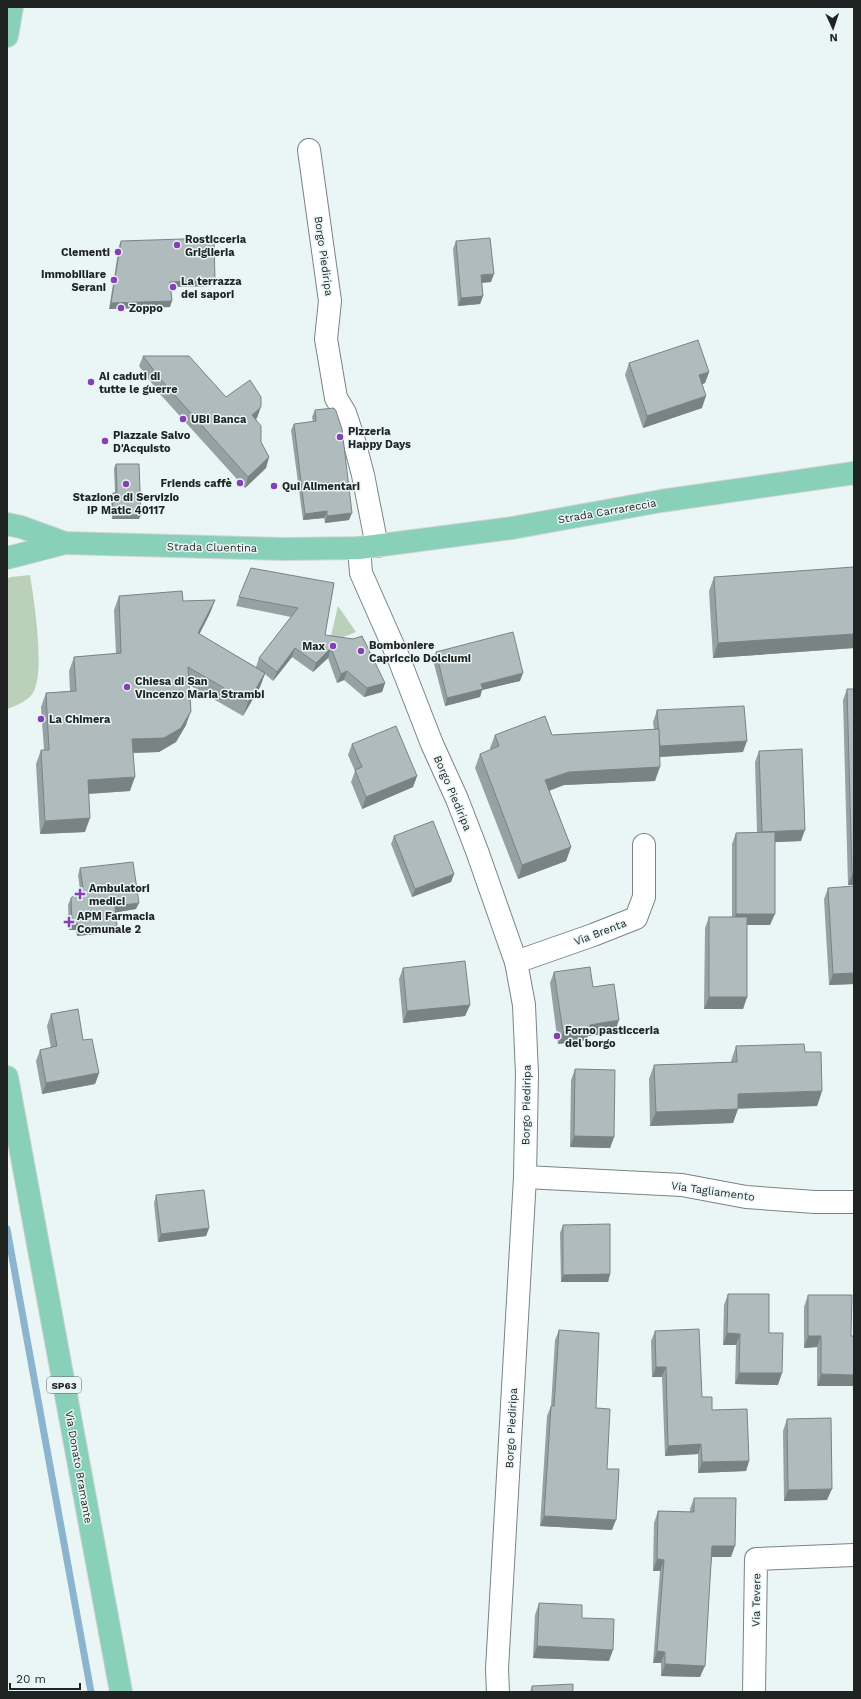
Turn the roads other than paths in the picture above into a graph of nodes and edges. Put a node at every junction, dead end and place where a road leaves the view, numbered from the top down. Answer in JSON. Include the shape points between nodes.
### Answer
{"nodes":[{"id":1,"x":12,"y":7,"type":"edge"},
{"id":2,"x":7,"y":23,"type":"edge"},
{"id":3,"x":7,"y":36,"type":"edge"},
{"id":4,"x":309,"y":150,"type":"dead end"},
{"id":5,"x":854,"y":472,"type":"edge"},
{"id":6,"x":7,"y":524,"type":"edge"},
{"id":7,"x":65,"y":543,"type":"junction"},
{"id":8,"x":368,"y":547,"type":"junction"},
{"id":9,"x":7,"y":558,"type":"edge"},
{"id":10,"x":644,"y":845,"type":"dead end"},
{"id":11,"x":516,"y":962,"type":"junction"},
{"id":12,"x":7,"y":1077,"type":"edge"},
{"id":13,"x":525,"y":1177,"type":"junction"},
{"id":14,"x":854,"y":1202,"type":"edge"},
{"id":15,"x":854,"y":1555,"type":"edge"},
{"id":16,"x":120,"y":1692,"type":"edge"},
{"id":17,"x":498,"y":1692,"type":"edge"},
{"id":18,"x":754,"y":1692,"type":"edge"}],
"edges":[{"from":1,"to":2,"type":"main road"},
{"from":1,"to":3,"type":"main road"},
{"from":4,"to":8,"type":"street","name":"Borgo Piediripa","via":[[330,301],[326,339],[336,398],[345,413],[353,437]]},
{"from":5,"to":8,"type":"main road","name":"Strada Carrareccia","via":[[661,501],[512,528]]},
{"from":6,"to":7,"type":"main road","name":"Strada Cluentina"},
{"from":7,"to":8,"type":"main road","name":"Strada Cluentina","via":[[284,549]]},
{"from":7,"to":9,"type":"main road","name":"Strada Cluentina"},
{"from":8,"to":11,"type":"street","name":"Borgo Piediripa","via":[[361,573],[457,799]]},
{"from":10,"to":11,"type":"street","name":"Via Brenta","via":[[644,897],[636,918]]},
{"from":11,"to":13,"type":"street","name":"Borgo Piediripa","via":[[524,1005],[527,1074]]},
{"from":12,"to":16,"type":"main road","name":"Via Donato Bramante","number":"SP63"},
{"from":13,"to":14,"type":"street","name":"Via Tagliamento","via":[[682,1185],[746,1197]]},
{"from":13,"to":17,"type":"street","name":"Borgo Piediripa"},
{"from":15,"to":18,"type":"street","name":"Via Tevere","via":[[756,1559]]}]}
